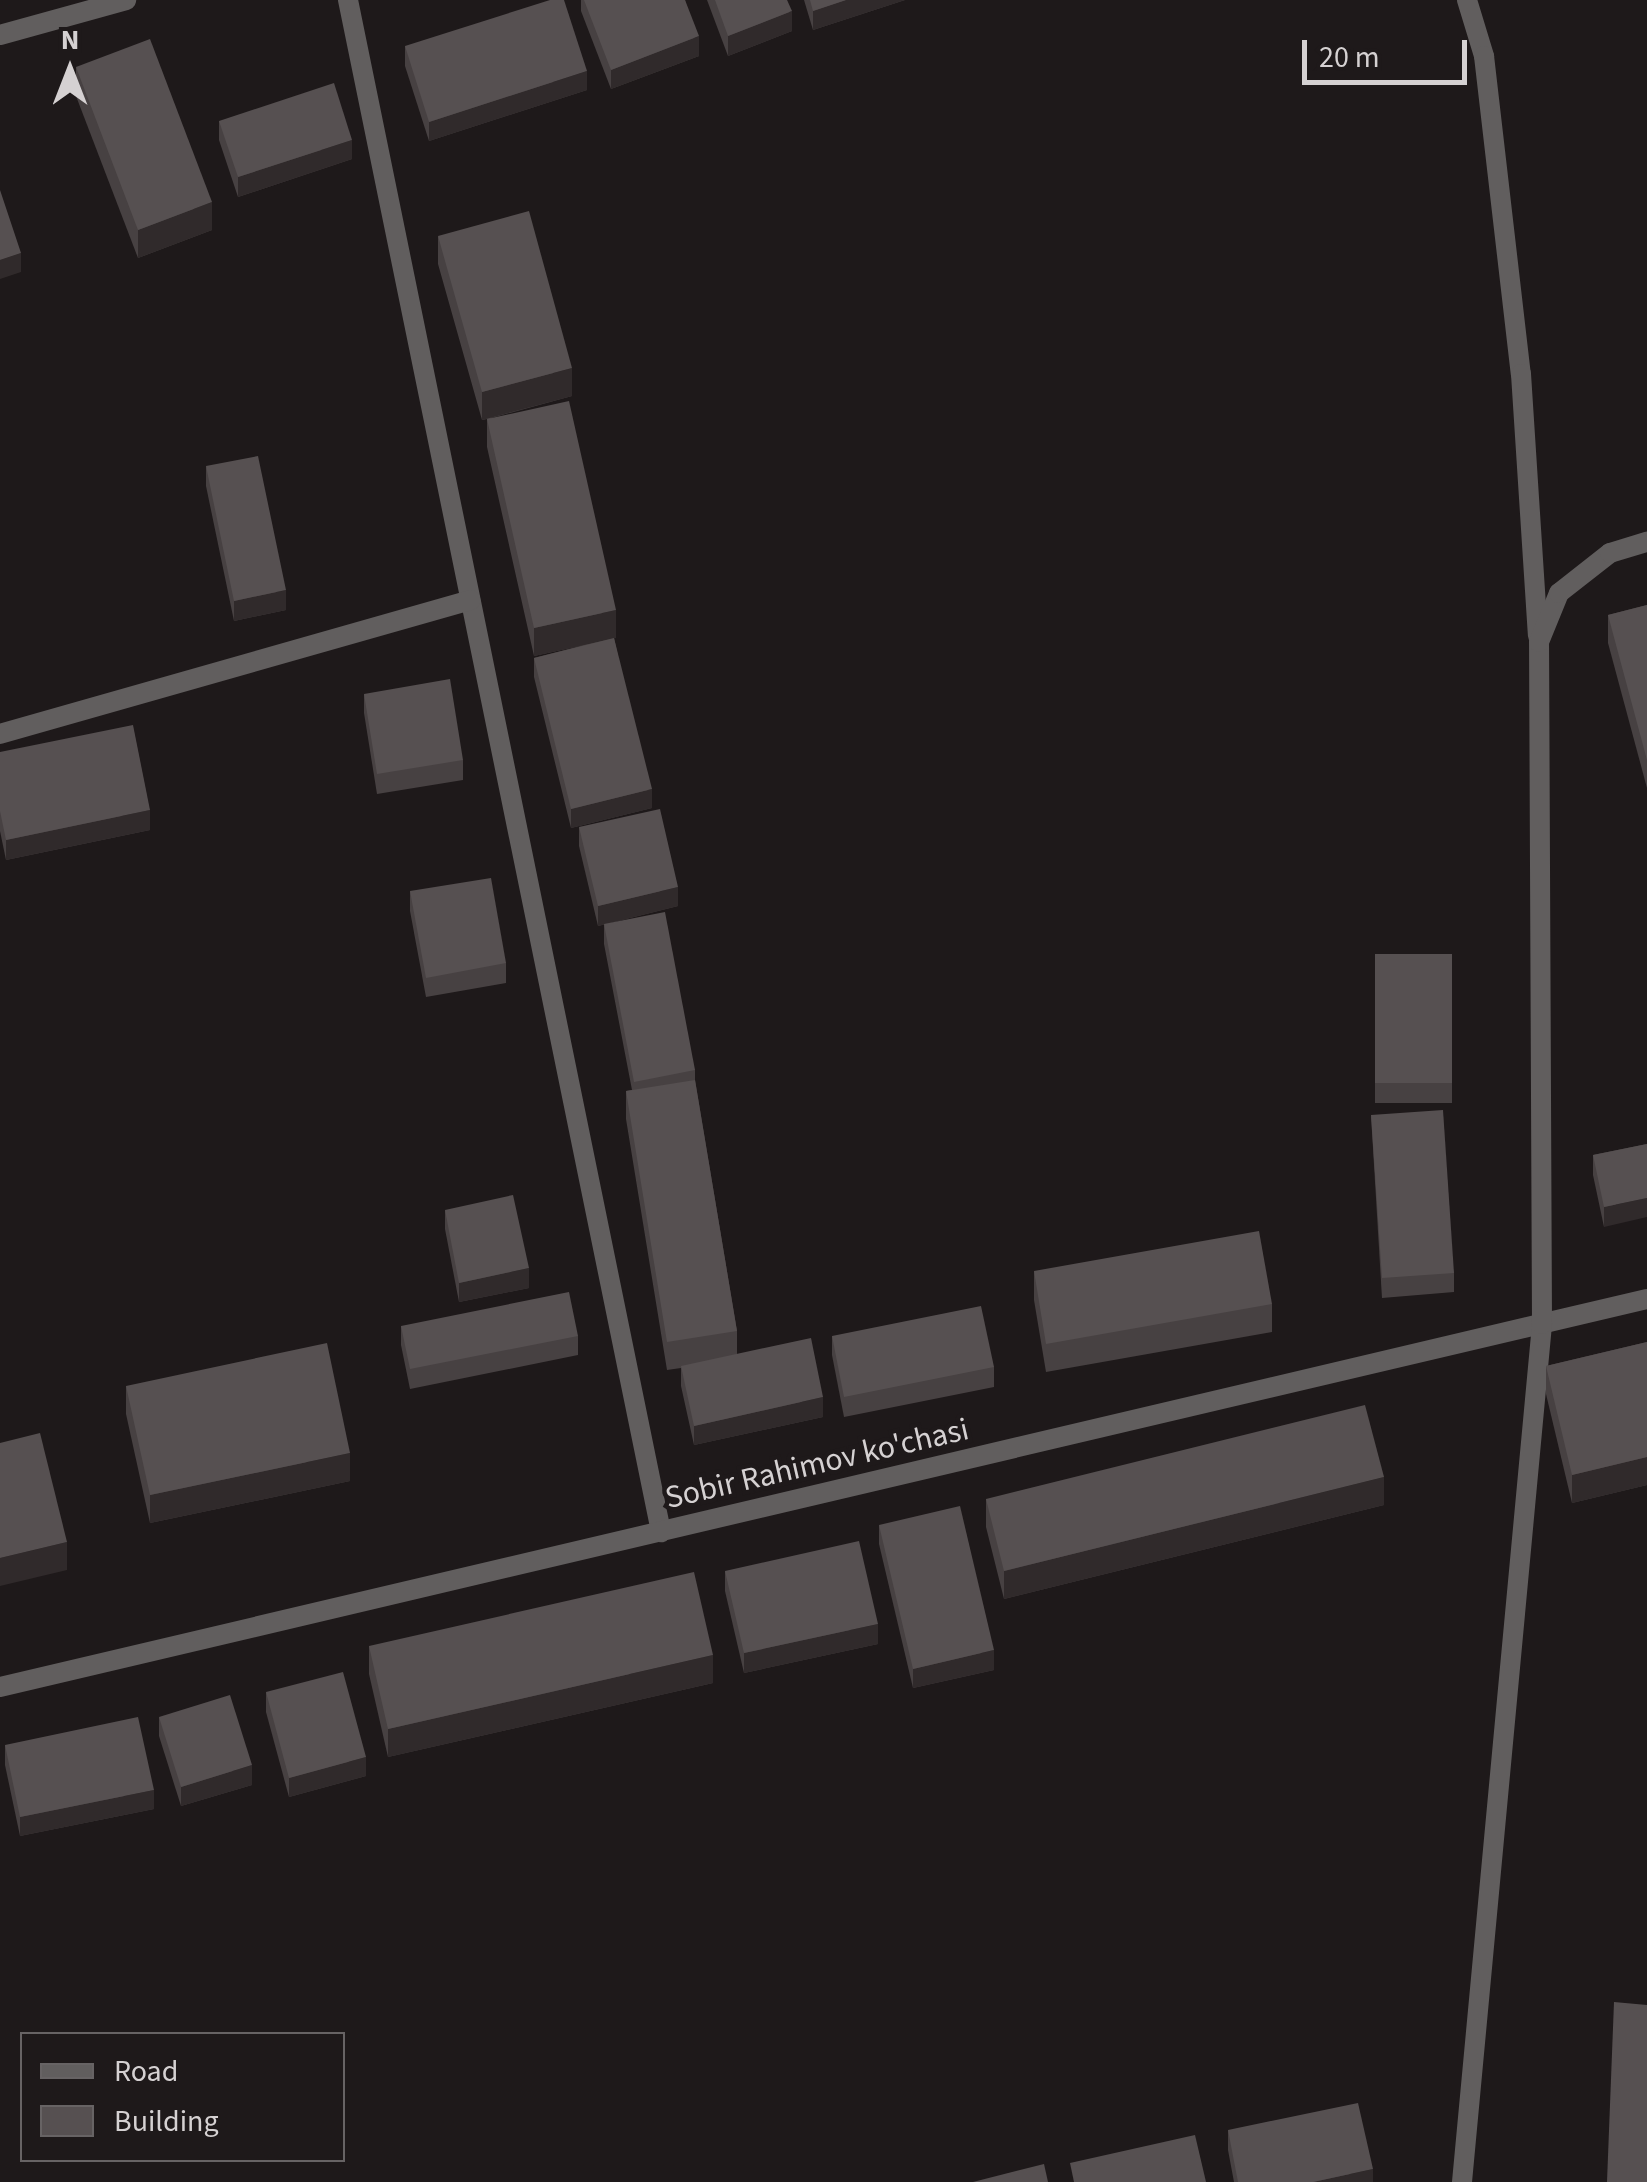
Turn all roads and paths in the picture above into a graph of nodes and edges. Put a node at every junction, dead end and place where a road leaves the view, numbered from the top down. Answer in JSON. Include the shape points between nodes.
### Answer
{"nodes":[{"id":1,"x":126,"y":0,"type":"edge"},
{"id":2,"x":348,"y":0,"type":"edge"},
{"id":3,"x":1468,"y":0,"type":"edge"},
{"id":4,"x":0,"y":35,"type":"edge"},
{"id":5,"x":1647,"y":542,"type":"edge"},
{"id":6,"x":470,"y":600,"type":"junction"},
{"id":7,"x":1539,"y":642,"type":"junction"},
{"id":8,"x":0,"y":734,"type":"edge"},
{"id":9,"x":1647,"y":1299,"type":"edge"},
{"id":10,"x":1542,"y":1324,"type":"junction"},
{"id":11,"x":661,"y":1532,"type":"junction"},
{"id":12,"x":0,"y":1687,"type":"edge"},
{"id":13,"x":1462,"y":2182,"type":"edge"}],
"edges":[{"from":1,"to":4,"type":"street"},
{"from":2,"to":6,"type":"street"},
{"from":3,"to":7,"type":"street","via":[[1484,56],[1522,374]]},
{"from":5,"to":7,"type":"street","via":[[1610,553],[1558,593]]},
{"from":6,"to":8,"type":"street"},
{"from":6,"to":11,"type":"street"},
{"from":7,"to":10,"type":"street"},
{"from":9,"to":10,"type":"street","name":"Sobir Rahimov ko'chasi"},
{"from":10,"to":11,"type":"street","name":"Sobir Rahimov ko'chasi"},
{"from":10,"to":13,"type":"street"},
{"from":11,"to":12,"type":"street","name":"Sobir Rahimov ko'chasi"}]}
